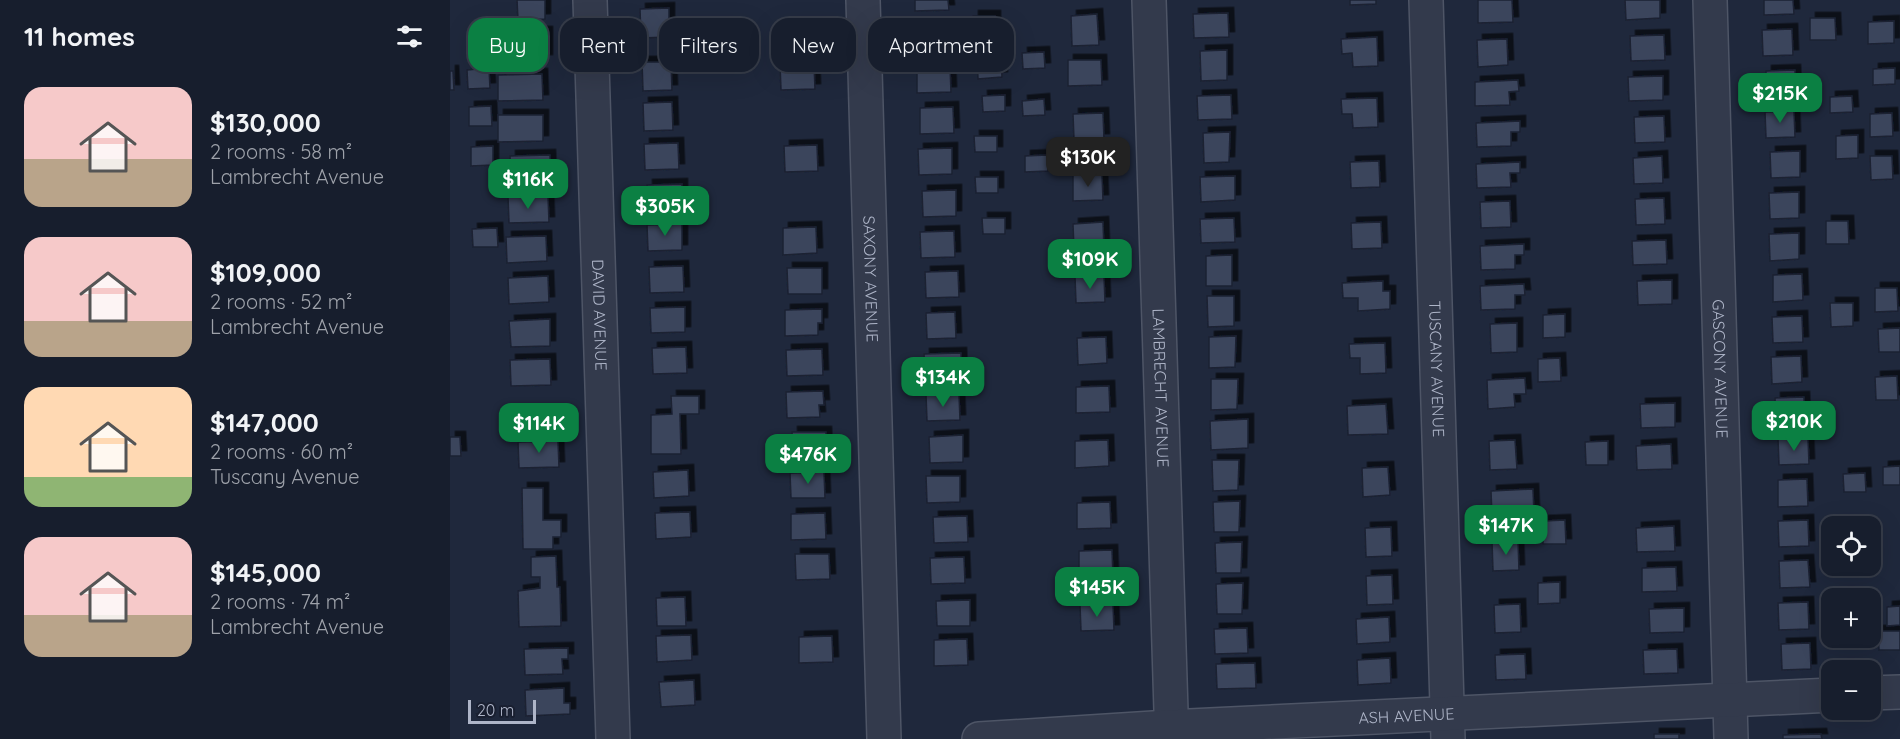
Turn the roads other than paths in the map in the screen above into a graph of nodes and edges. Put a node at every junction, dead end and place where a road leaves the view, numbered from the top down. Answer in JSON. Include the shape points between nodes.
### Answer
{"nodes":[{"id":1,"x":590,"y":0,"type":"edge"},
{"id":2,"x":863,"y":0,"type":"edge"},
{"id":3,"x":1149,"y":0,"type":"edge"},
{"id":4,"x":1426,"y":0,"type":"edge"},
{"id":5,"x":1710,"y":0,"type":"edge"},
{"id":6,"x":1900,"y":692,"type":"edge"},
{"id":7,"x":1881,"y":693,"type":"edge"},
{"id":8,"x":1821,"y":696,"type":"edge"},
{"id":9,"x":1730,"y":700,"type":"junction"},
{"id":10,"x":1447,"y":726,"type":"edge"},
{"id":11,"x":1169,"y":733,"type":"edge"},
{"id":12,"x":613,"y":739,"type":"edge"},
{"id":13,"x":884,"y":739,"type":"edge"},
{"id":14,"x":979,"y":739,"type":"edge"},
{"id":15,"x":1731,"y":739,"type":"edge"}],
"edges":[{"from":1,"to":12,"type":"street","name":"DAVID AVENUE"},
{"from":2,"to":13,"type":"street","name":"SAXONY AVENUE"},
{"from":3,"to":11,"type":"street","name":"LAMBRECHT AVENUE"},
{"from":4,"to":10,"type":"street","name":"TUSCANY AVENUE"},
{"from":5,"to":9,"type":"street","name":"GASCONY AVENUE"},
{"from":6,"to":7,"type":"street"},
{"from":8,"to":9,"type":"street","name":"ASH AVENUE"},
{"from":9,"to":10,"type":"street","name":"ASH AVENUE"},
{"from":9,"to":15,"type":"street","name":"GASCONY AVENUE"},
{"from":10,"to":11,"type":"street","name":"ASH AVENUE"},
{"from":11,"to":14,"type":"street","name":"ASH AVENUE"}]}
